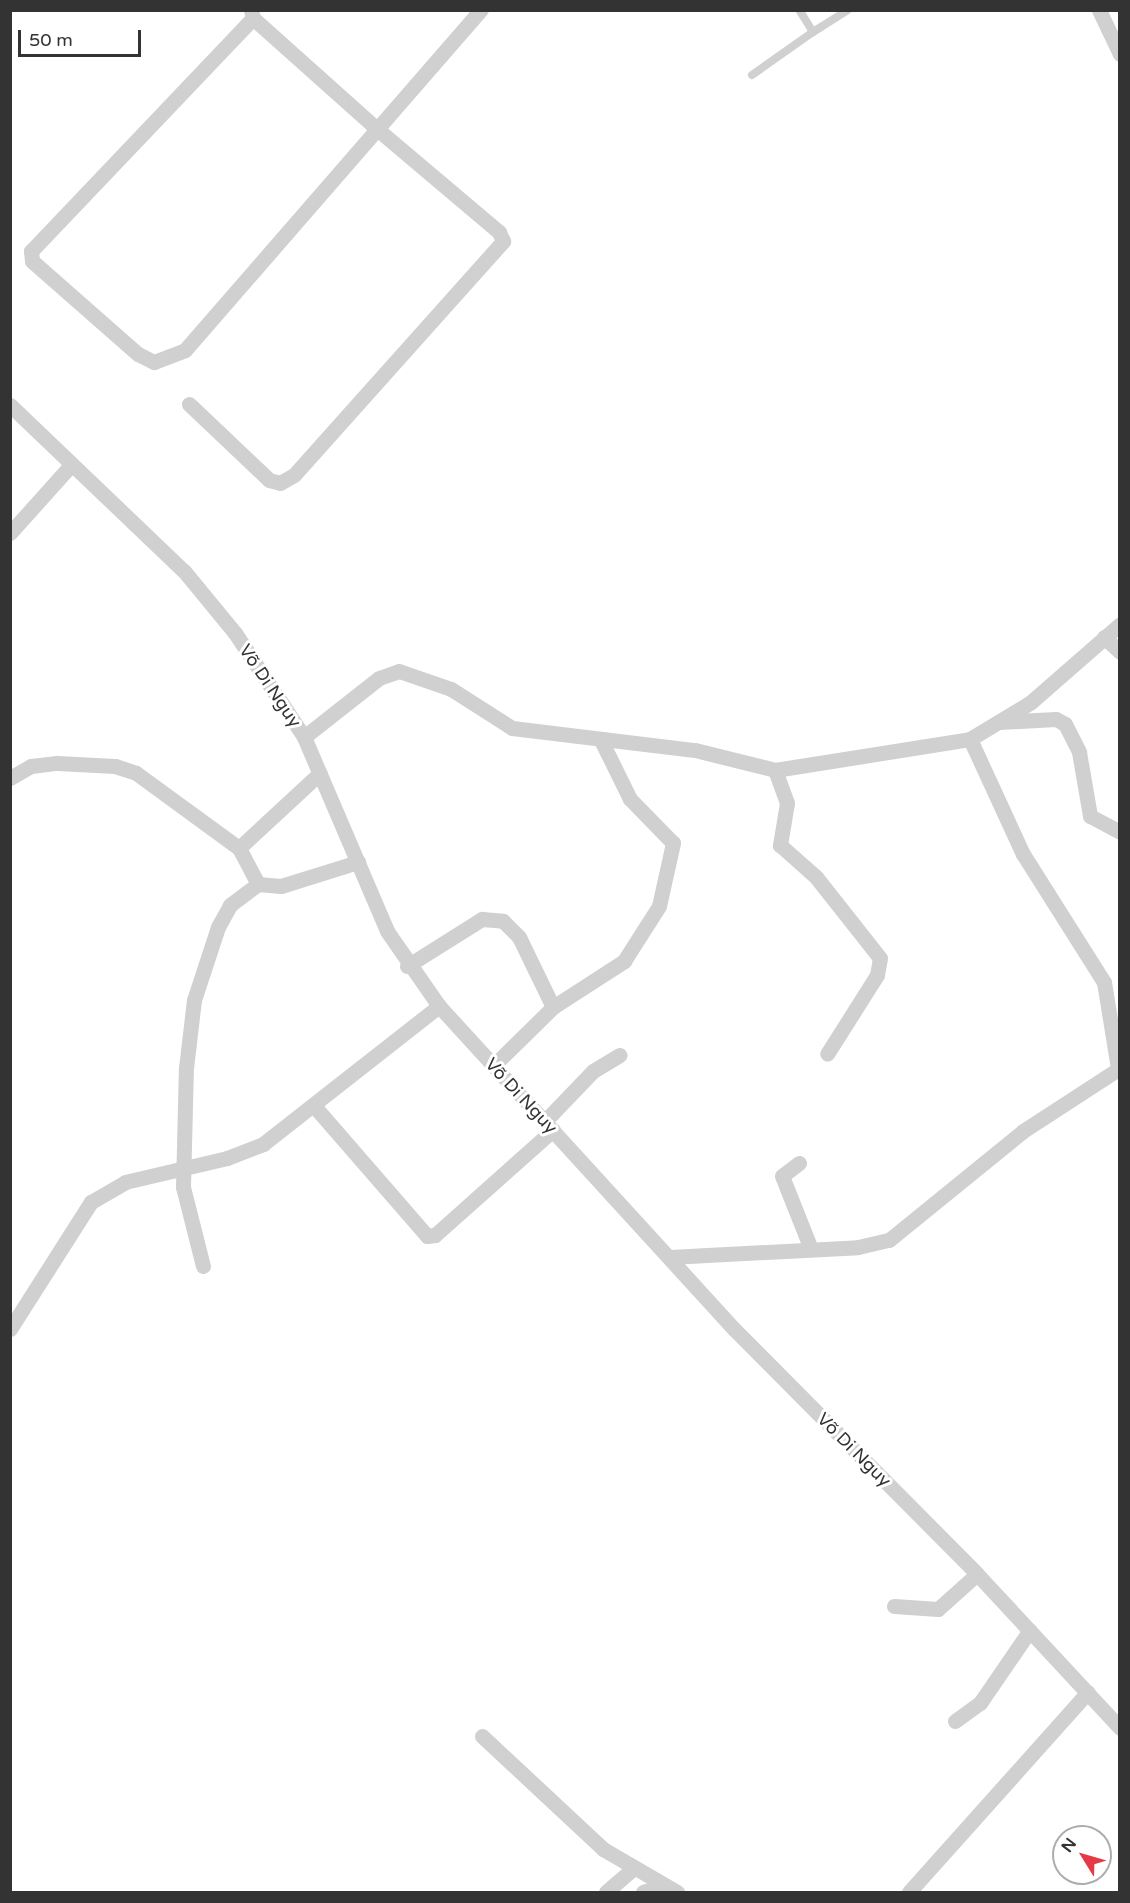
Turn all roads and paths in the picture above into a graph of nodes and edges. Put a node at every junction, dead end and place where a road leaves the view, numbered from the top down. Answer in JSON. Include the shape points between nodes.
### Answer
{"nodes":[{"id":1,"x":481,"y":10,"type":"edge"},
{"id":2,"x":799,"y":10,"type":"edge"},
{"id":3,"x":848,"y":10,"type":"edge"},
{"id":4,"x":1099,"y":10,"type":"edge"},
{"id":5,"x":252,"y":14,"type":"edge"},
{"id":6,"x":813,"y":32,"type":"junction"},
{"id":7,"x":1119,"y":54,"type":"edge"},
{"id":8,"x":752,"y":75,"type":"dead end"},
{"id":9,"x":377,"y":129,"type":"junction"},
{"id":10,"x":189,"y":404,"type":"dead end"},
{"id":11,"x":10,"y":405,"type":"edge"},
{"id":12,"x":71,"y":465,"type":"junction"},
{"id":13,"x":10,"y":533,"type":"edge"},
{"id":14,"x":1119,"y":624,"type":"edge"},
{"id":15,"x":1104,"y":637,"type":"junction"},
{"id":16,"x":1119,"y":652,"type":"edge"},
{"id":17,"x":999,"y":722,"type":"junction"},
{"id":18,"x":304,"y":736,"type":"junction"},
{"id":19,"x":970,"y":739,"type":"junction"},
{"id":20,"x":602,"y":742,"type":"junction"},
{"id":21,"x":775,"y":770,"type":"junction"},
{"id":22,"x":320,"y":773,"type":"junction"},
{"id":23,"x":10,"y":778,"type":"edge"},
{"id":24,"x":1119,"y":832,"type":"edge"},
{"id":25,"x":239,"y":848,"type":"junction"},
{"id":26,"x":358,"y":862,"type":"junction"},
{"id":27,"x":258,"y":884,"type":"junction"},
{"id":28,"x":407,"y":966,"type":"junction"},
{"id":29,"x":439,"y":1006,"type":"junction"},
{"id":30,"x":553,"y":1007,"type":"junction"},
{"id":31,"x":827,"y":1054,"type":"dead end"},
{"id":32,"x":620,"y":1055,"type":"dead end"},
{"id":33,"x":493,"y":1066,"type":"junction"},
{"id":34,"x":1119,"y":1068,"type":"edge"},
{"id":35,"x":315,"y":1107,"type":"junction"},
{"id":36,"x":549,"y":1126,"type":"junction"},
{"id":37,"x":799,"y":1163,"type":"dead end"},
{"id":38,"x":181,"y":1167,"type":"junction"},
{"id":39,"x":812,"y":1249,"type":"junction"},
{"id":40,"x":670,"y":1257,"type":"junction"},
{"id":41,"x":203,"y":1266,"type":"dead end"},
{"id":42,"x":10,"y":1329,"type":"edge"},
{"id":43,"x":977,"y":1574,"type":"junction"},
{"id":44,"x":894,"y":1606,"type":"dead end"},
{"id":45,"x":1030,"y":1630,"type":"junction"},
{"id":46,"x":1088,"y":1692,"type":"junction"},
{"id":47,"x":955,"y":1721,"type":"dead end"},
{"id":48,"x":1119,"y":1728,"type":"edge"},
{"id":49,"x":482,"y":1736,"type":"dead end"},
{"id":50,"x":632,"y":1869,"type":"junction"},
{"id":51,"x":670,"y":1889,"type":"edge"},
{"id":52,"x":606,"y":1893,"type":"edge"},
{"id":53,"x":643,"y":1893,"type":"edge"},
{"id":54,"x":909,"y":1893,"type":"edge"}],
"edges":[{"from":1,"to":9,"type":"street"},
{"from":2,"to":6,"type":"lane"},
{"from":3,"to":6,"type":"lane"},
{"from":4,"to":7,"type":"street"},
{"from":5,"to":9,"type":"street"},
{"from":5,"to":9,"type":"street","via":[[38,240],[32,261],[138,354],[167,360],[185,350]]},
{"from":6,"to":8,"type":"lane"},
{"from":9,"to":10,"type":"street","via":[[499,232],[500,249],[280,483],[269,480]]},
{"from":11,"to":12,"type":"street","name":"Võ Di Nguy"},
{"from":12,"to":13,"type":"street"},
{"from":12,"to":18,"type":"street","name":"Võ Di Nguy","via":[[184,571],[235,633]]},
{"from":14,"to":15,"type":"street"},
{"from":15,"to":16,"type":"street"},
{"from":15,"to":17,"type":"street","via":[[1031,702]]},
{"from":17,"to":19,"type":"street"},
{"from":17,"to":24,"type":"street","via":[[1056,719],[1065,724],[1078,752],[1090,816]]},
{"from":18,"to":20,"type":"street","via":[[379,678],[399,671],[451,689],[503,726]]},
{"from":18,"to":22,"type":"street","name":"Võ Di Nguy"},
{"from":19,"to":21,"type":"street"},
{"from":19,"to":34,"type":"street","via":[[1023,854],[1104,982]]},
{"from":20,"to":21,"type":"street","via":[[695,750]]},
{"from":20,"to":30,"type":"street","via":[[630,799],[674,849],[657,913],[628,956]]},
{"from":21,"to":31,"type":"street","via":[[787,803],[780,845],[816,877],[880,958],[877,975]]},
{"from":22,"to":25,"type":"street"},
{"from":22,"to":26,"type":"street","name":"Võ Di Nguy"},
{"from":23,"to":25,"type":"street","via":[[32,766],[57,763],[127,769]]},
{"from":25,"to":27,"type":"street"},
{"from":26,"to":27,"type":"street","via":[[281,886]]},
{"from":26,"to":28,"type":"street","name":"Võ Di Nguy"},
{"from":27,"to":38,"type":"street","via":[[242,893],[222,920],[194,999]]},
{"from":28,"to":29,"type":"street","name":"Võ Di Nguy"},
{"from":28,"to":30,"type":"street","via":[[482,919],[503,921],[519,937]]},
{"from":29,"to":33,"type":"street","name":"Võ Di Nguy"},
{"from":29,"to":35,"type":"street"},
{"from":30,"to":33,"type":"street"},
{"from":32,"to":36,"type":"street","via":[[593,1071]]},
{"from":33,"to":36,"type":"street","name":"Võ Di Nguy"},
{"from":34,"to":39,"type":"street","via":[[1014,1138],[889,1239],[869,1246]]},
{"from":35,"to":36,"type":"street","via":[[427,1236],[435,1235]]},
{"from":35,"to":38,"type":"street","via":[[250,1150]]},
{"from":36,"to":40,"type":"street","name":"Võ Di Nguy"},
{"from":37,"to":39,"type":"street","via":[[782,1181]]},
{"from":38,"to":41,"type":"street"},
{"from":38,"to":42,"type":"street","via":[[125,1182],[84,1209]]},
{"from":39,"to":40,"type":"street"},
{"from":40,"to":43,"type":"street","name":"Võ Di Nguy"},
{"from":43,"to":44,"type":"street","via":[[938,1609]]},
{"from":43,"to":45,"type":"street","name":"Võ Di Nguy"},
{"from":45,"to":46,"type":"street","name":"Võ Di Nguy"},
{"from":45,"to":47,"type":"street","via":[[980,1703]]},
{"from":46,"to":48,"type":"street","name":"Võ Di Nguy"},
{"from":46,"to":54,"type":"street"},
{"from":49,"to":50,"type":"street","via":[[603,1850]]},
{"from":50,"to":51,"type":"street"},
{"from":50,"to":52,"type":"street"},
{"from":51,"to":53,"type":"street"}]}
